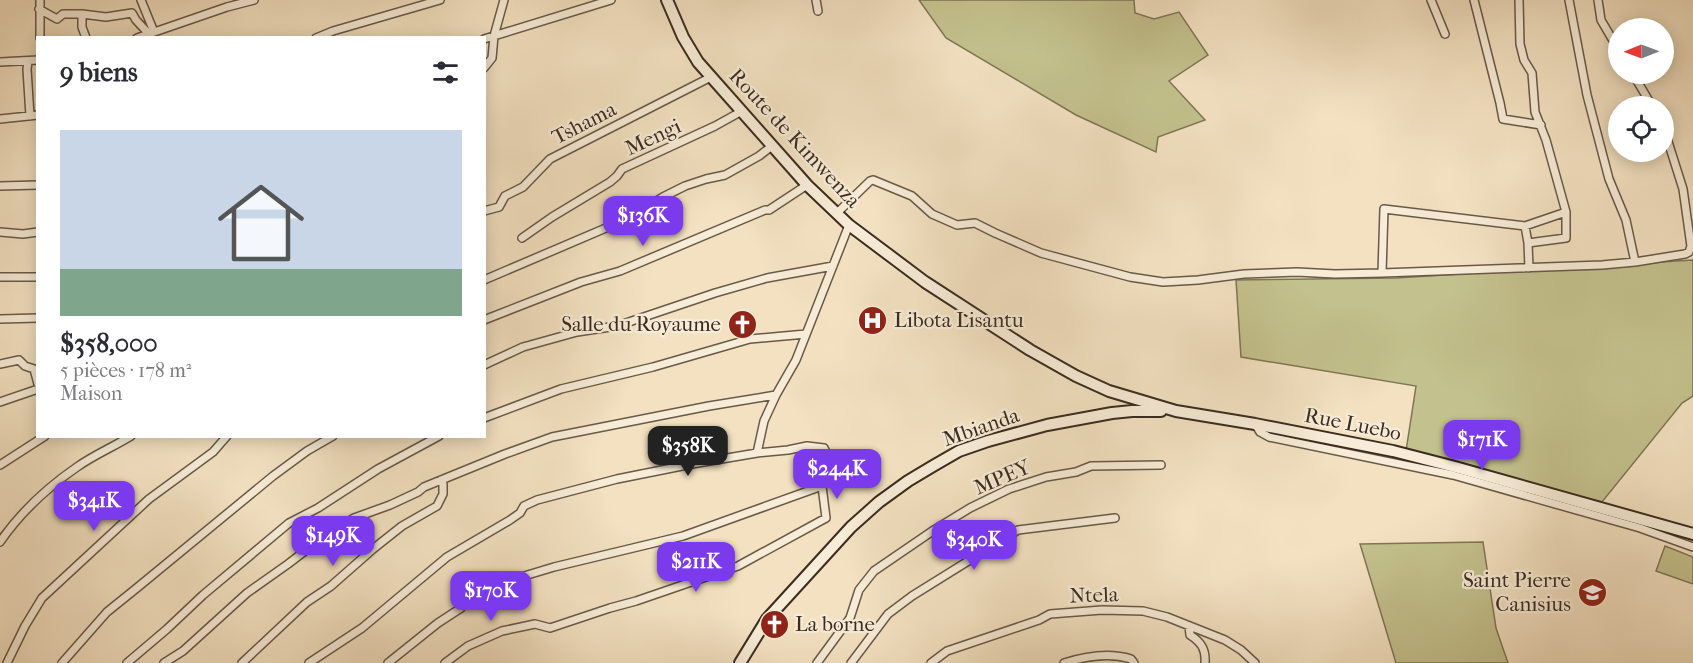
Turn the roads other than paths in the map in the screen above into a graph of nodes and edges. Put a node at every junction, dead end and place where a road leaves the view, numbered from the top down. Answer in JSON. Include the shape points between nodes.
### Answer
{"nodes":[{"id":1,"x":40,"y":0,"type":"edge"},
{"id":2,"x":141,"y":0,"type":"edge"},
{"id":3,"x":254,"y":0,"type":"edge"},
{"id":4,"x":440,"y":0,"type":"edge"},
{"id":5,"x":504,"y":0,"type":"edge"},
{"id":6,"x":611,"y":0,"type":"edge"},
{"id":7,"x":667,"y":0,"type":"edge"},
{"id":8,"x":816,"y":0,"type":"edge"},
{"id":9,"x":1431,"y":0,"type":"edge"},
{"id":10,"x":1474,"y":0,"type":"edge"},
{"id":11,"x":1519,"y":0,"type":"edge"},
{"id":12,"x":1569,"y":0,"type":"edge"},
{"id":13,"x":1598,"y":0,"type":"edge"},
{"id":14,"x":39,"y":9,"type":"junction"},
{"id":15,"x":818,"y":11,"type":"dead end"},
{"id":16,"x":82,"y":14,"type":"junction"},
{"id":17,"x":1608,"y":32,"type":"edge"},
{"id":18,"x":151,"y":33,"type":"junction"},
{"id":19,"x":1445,"y":34,"type":"dead end"},
{"id":20,"x":40,"y":36,"type":"edge"},
{"id":21,"x":85,"y":36,"type":"edge"},
{"id":22,"x":143,"y":36,"type":"edge"},
{"id":23,"x":321,"y":36,"type":"edge"},
{"id":24,"x":494,"y":36,"type":"junction"},
{"id":25,"x":486,"y":38,"type":"edge"},
{"id":26,"x":36,"y":60,"type":"edge"},
{"id":27,"x":0,"y":62,"type":"edge"},
{"id":28,"x":28,"y":62,"type":"junction"},
{"id":29,"x":486,"y":66,"type":"edge"},
{"id":30,"x":711,"y":77,"type":"junction"},
{"id":31,"x":742,"y":111,"type":"junction"},
{"id":32,"x":34,"y":116,"type":"edge"},
{"id":33,"x":0,"y":119,"type":"edge"},
{"id":34,"x":1540,"y":125,"type":"junction"},
{"id":35,"x":772,"y":146,"type":"junction"},
{"id":36,"x":1674,"y":161,"type":"edge"},
{"id":37,"x":36,"y":185,"type":"edge"},
{"id":38,"x":807,"y":185,"type":"junction"},
{"id":39,"x":0,"y":186,"type":"edge"},
{"id":40,"x":486,"y":211,"type":"edge"},
{"id":41,"x":1566,"y":212,"type":"junction"},
{"id":42,"x":837,"y":213,"type":"junction"},
{"id":43,"x":849,"y":225,"type":"junction"},
{"id":44,"x":1525,"y":226,"type":"junction"},
{"id":45,"x":0,"y":232,"type":"edge"},
{"id":46,"x":36,"y":232,"type":"edge"},
{"id":47,"x":522,"y":238,"type":"dead end"},
{"id":48,"x":1528,"y":243,"type":"junction"},
{"id":49,"x":1635,"y":262,"type":"junction"},
{"id":50,"x":833,"y":266,"type":"junction"},
{"id":51,"x":1529,"y":268,"type":"junction"},
{"id":52,"x":1382,"y":273,"type":"junction"},
{"id":53,"x":0,"y":276,"type":"edge"},
{"id":54,"x":36,"y":277,"type":"edge"},
{"id":55,"x":486,"y":279,"type":"edge"},
{"id":56,"x":36,"y":318,"type":"edge"},
{"id":57,"x":0,"y":319,"type":"edge"},
{"id":58,"x":486,"y":319,"type":"edge"},
{"id":59,"x":806,"y":334,"type":"junction"},
{"id":60,"x":0,"y":364,"type":"edge"},
{"id":61,"x":486,"y":364,"type":"edge"},
{"id":62,"x":36,"y":376,"type":"edge"},
{"id":63,"x":36,"y":390,"type":"edge"},
{"id":64,"x":776,"y":395,"type":"junction"},
{"id":65,"x":0,"y":402,"type":"edge"},
{"id":66,"x":1176,"y":411,"type":"junction"},
{"id":67,"x":486,"y":417,"type":"edge"},
{"id":68,"x":1255,"y":424,"type":"junction"},
{"id":69,"x":42,"y":438,"type":"edge"},
{"id":70,"x":128,"y":438,"type":"edge"},
{"id":71,"x":225,"y":438,"type":"edge"},
{"id":72,"x":330,"y":438,"type":"edge"},
{"id":73,"x":435,"y":438,"type":"edge"},
{"id":74,"x":757,"y":453,"type":"junction"},
{"id":75,"x":0,"y":465,"type":"edge"},
{"id":76,"x":1161,"y":465,"type":"dead end"},
{"id":77,"x":441,"y":480,"type":"junction"},
{"id":78,"x":822,"y":486,"type":"junction"},
{"id":79,"x":1115,"y":518,"type":"dead end"},
{"id":80,"x":1693,"y":534,"type":"edge"},
{"id":81,"x":0,"y":542,"type":"edge"},
{"id":82,"x":1693,"y":547,"type":"edge"},
{"id":83,"x":1189,"y":626,"type":"junction"},
{"id":84,"x":7,"y":663,"type":"edge"},
{"id":85,"x":62,"y":663,"type":"edge"},
{"id":86,"x":127,"y":663,"type":"edge"},
{"id":87,"x":164,"y":663,"type":"edge"},
{"id":88,"x":242,"y":663,"type":"edge"},
{"id":89,"x":309,"y":663,"type":"edge"},
{"id":90,"x":388,"y":663,"type":"edge"},
{"id":91,"x":445,"y":663,"type":"edge"},
{"id":92,"x":740,"y":663,"type":"edge"},
{"id":93,"x":817,"y":663,"type":"edge"},
{"id":94,"x":850,"y":663,"type":"edge"},
{"id":95,"x":931,"y":663,"type":"edge"},
{"id":96,"x":1064,"y":663,"type":"edge"},
{"id":97,"x":1134,"y":663,"type":"edge"},
{"id":98,"x":1205,"y":663,"type":"edge"},
{"id":99,"x":1255,"y":663,"type":"edge"}],
"edges":[{"from":1,"to":14,"type":"street"},
{"from":2,"to":18,"type":"street"},
{"from":3,"to":18,"type":"street"},
{"from":4,"to":23,"type":"street"},
{"from":5,"to":24,"type":"street"},
{"from":6,"to":24,"type":"street"},
{"from":7,"to":30,"type":"street","name":"Route de Kimwenza","via":[[693,55]]},
{"from":8,"to":15,"type":"street"},
{"from":9,"to":19,"type":"street"},
{"from":10,"to":34,"type":"street","via":[[1503,119]]},
{"from":11,"to":34,"type":"street","via":[[1520,44],[1532,73],[1534,107]]},
{"from":12,"to":49,"type":"street","via":[[1587,95]]},
{"from":13,"to":17,"type":"street","via":[[1601,20]]},
{"from":14,"to":16,"type":"street","via":[[57,19],[63,14]]},
{"from":14,"to":20,"type":"street"},
{"from":16,"to":18,"type":"street","via":[[106,17],[132,13]]},
{"from":16,"to":21,"type":"street"},
{"from":18,"to":22,"type":"street"},
{"from":24,"to":25,"type":"street"},
{"from":24,"to":29,"type":"street","via":[[492,58]]},
{"from":26,"to":28,"type":"street"},
{"from":27,"to":28,"type":"street"},
{"from":28,"to":32,"type":"street"},
{"from":30,"to":31,"type":"street","name":"Route de Kimwenza"},
{"from":30,"to":40,"type":"street","name":"Tshama","via":[[550,159],[523,186],[505,196],[499,207]]},
{"from":31,"to":35,"type":"street","name":"Route de Kimwenza"},
{"from":31,"to":47,"type":"street","name":"Mengi","via":[[622,169],[610,182]]},
{"from":32,"to":33,"type":"street"},
{"from":34,"to":41,"type":"street"},
{"from":35,"to":38,"type":"street","name":"Route de Kimwenza"},
{"from":35,"to":55,"type":"street","via":[[725,176],[685,186],[627,219]]},
{"from":36,"to":49,"type":"street","via":[[1683,189],[1689,252]]},
{"from":37,"to":39,"type":"street"},
{"from":38,"to":42,"type":"street","name":"Route de Kimwenza"},
{"from":38,"to":58,"type":"street","via":[[770,210]]},
{"from":41,"to":44,"type":"street"},
{"from":41,"to":48,"type":"street","via":[[1566,238]]},
{"from":42,"to":43,"type":"street","name":"Route de Kimwenza"},
{"from":42,"to":52,"type":"street","via":[[873,180],[912,196],[932,214],[950,223],[975,223],[1039,252],[1130,277],[1163,282],[1244,274]]},
{"from":43,"to":50,"type":"street"},
{"from":43,"to":66,"type":"street","name":"Route de Kimwenza","via":[[925,282],[1039,355],[1109,391]]},
{"from":44,"to":48,"type":"street"},
{"from":44,"to":52,"type":"street","via":[[1384,209]]},
{"from":45,"to":46,"type":"street"},
{"from":48,"to":51,"type":"street"},
{"from":49,"to":51,"type":"street"},
{"from":50,"to":59,"type":"street"},
{"from":50,"to":61,"type":"street","via":[[767,278],[617,326],[523,346]]},
{"from":51,"to":52,"type":"street"},
{"from":53,"to":54,"type":"street"},
{"from":56,"to":57,"type":"street"},
{"from":59,"to":64,"type":"street","via":[[792,370]]},
{"from":59,"to":67,"type":"street","via":[[750,339],[653,368],[561,389]]},
{"from":60,"to":62,"type":"street","via":[[19,360],[34,369]]},
{"from":63,"to":65,"type":"street"},
{"from":64,"to":74,"type":"street"},
{"from":64,"to":77,"type":"street","via":[[552,437]]},
{"from":66,"to":68,"type":"street","name":"Rue Luebo"},
{"from":66,"to":92,"type":"street","name":"Mbianda","via":[[1112,412],[1047,425],[959,451],[933,466],[879,502],[851,527],[767,619]]},
{"from":68,"to":80,"type":"street","name":"Rue Luebo","via":[[1403,454]]},
{"from":68,"to":82,"type":"street","via":[[1269,437],[1453,475]]},
{"from":69,"to":75,"type":"street"},
{"from":70,"to":81,"type":"street","via":[[59,480],[22,514]]},
{"from":71,"to":84,"type":"street","via":[[213,452],[149,499],[42,598]]},
{"from":72,"to":85,"type":"street","via":[[273,476],[107,612]]},
{"from":73,"to":86,"type":"street","via":[[288,523]]},
{"from":74,"to":78,"type":"street","via":[[807,446],[824,448],[827,454]]},
{"from":74,"to":89,"type":"street","via":[[640,474],[524,506],[510,520],[447,557],[362,628]]},
{"from":76,"to":93,"type":"street","name":"MPEY","via":[[1091,466],[1009,489],[970,508],[874,571],[859,590],[850,618]]},
{"from":77,"to":87,"type":"street","via":[[343,524],[247,593],[183,651]]},
{"from":77,"to":88,"type":"street","via":[[443,494],[437,506],[402,526],[307,602]]},
{"from":78,"to":90,"type":"street","via":[[683,536],[491,586],[470,596],[461,608]]},
{"from":78,"to":91,"type":"street","via":[[826,519],[748,562],[550,628],[535,624],[502,631],[468,646]]},
{"from":79,"to":94,"type":"street","via":[[1018,530],[888,614]]},
{"from":83,"to":95,"type":"street","name":"Ntela","via":[[1143,611],[1050,614],[947,651]]},
{"from":83,"to":98,"type":"street","via":[[1190,635],[1205,651]]},
{"from":83,"to":99,"type":"street","name":"Ntela","via":[[1226,640]]},
{"from":96,"to":97,"type":"street","via":[[1082,657],[1113,655]]}]}
